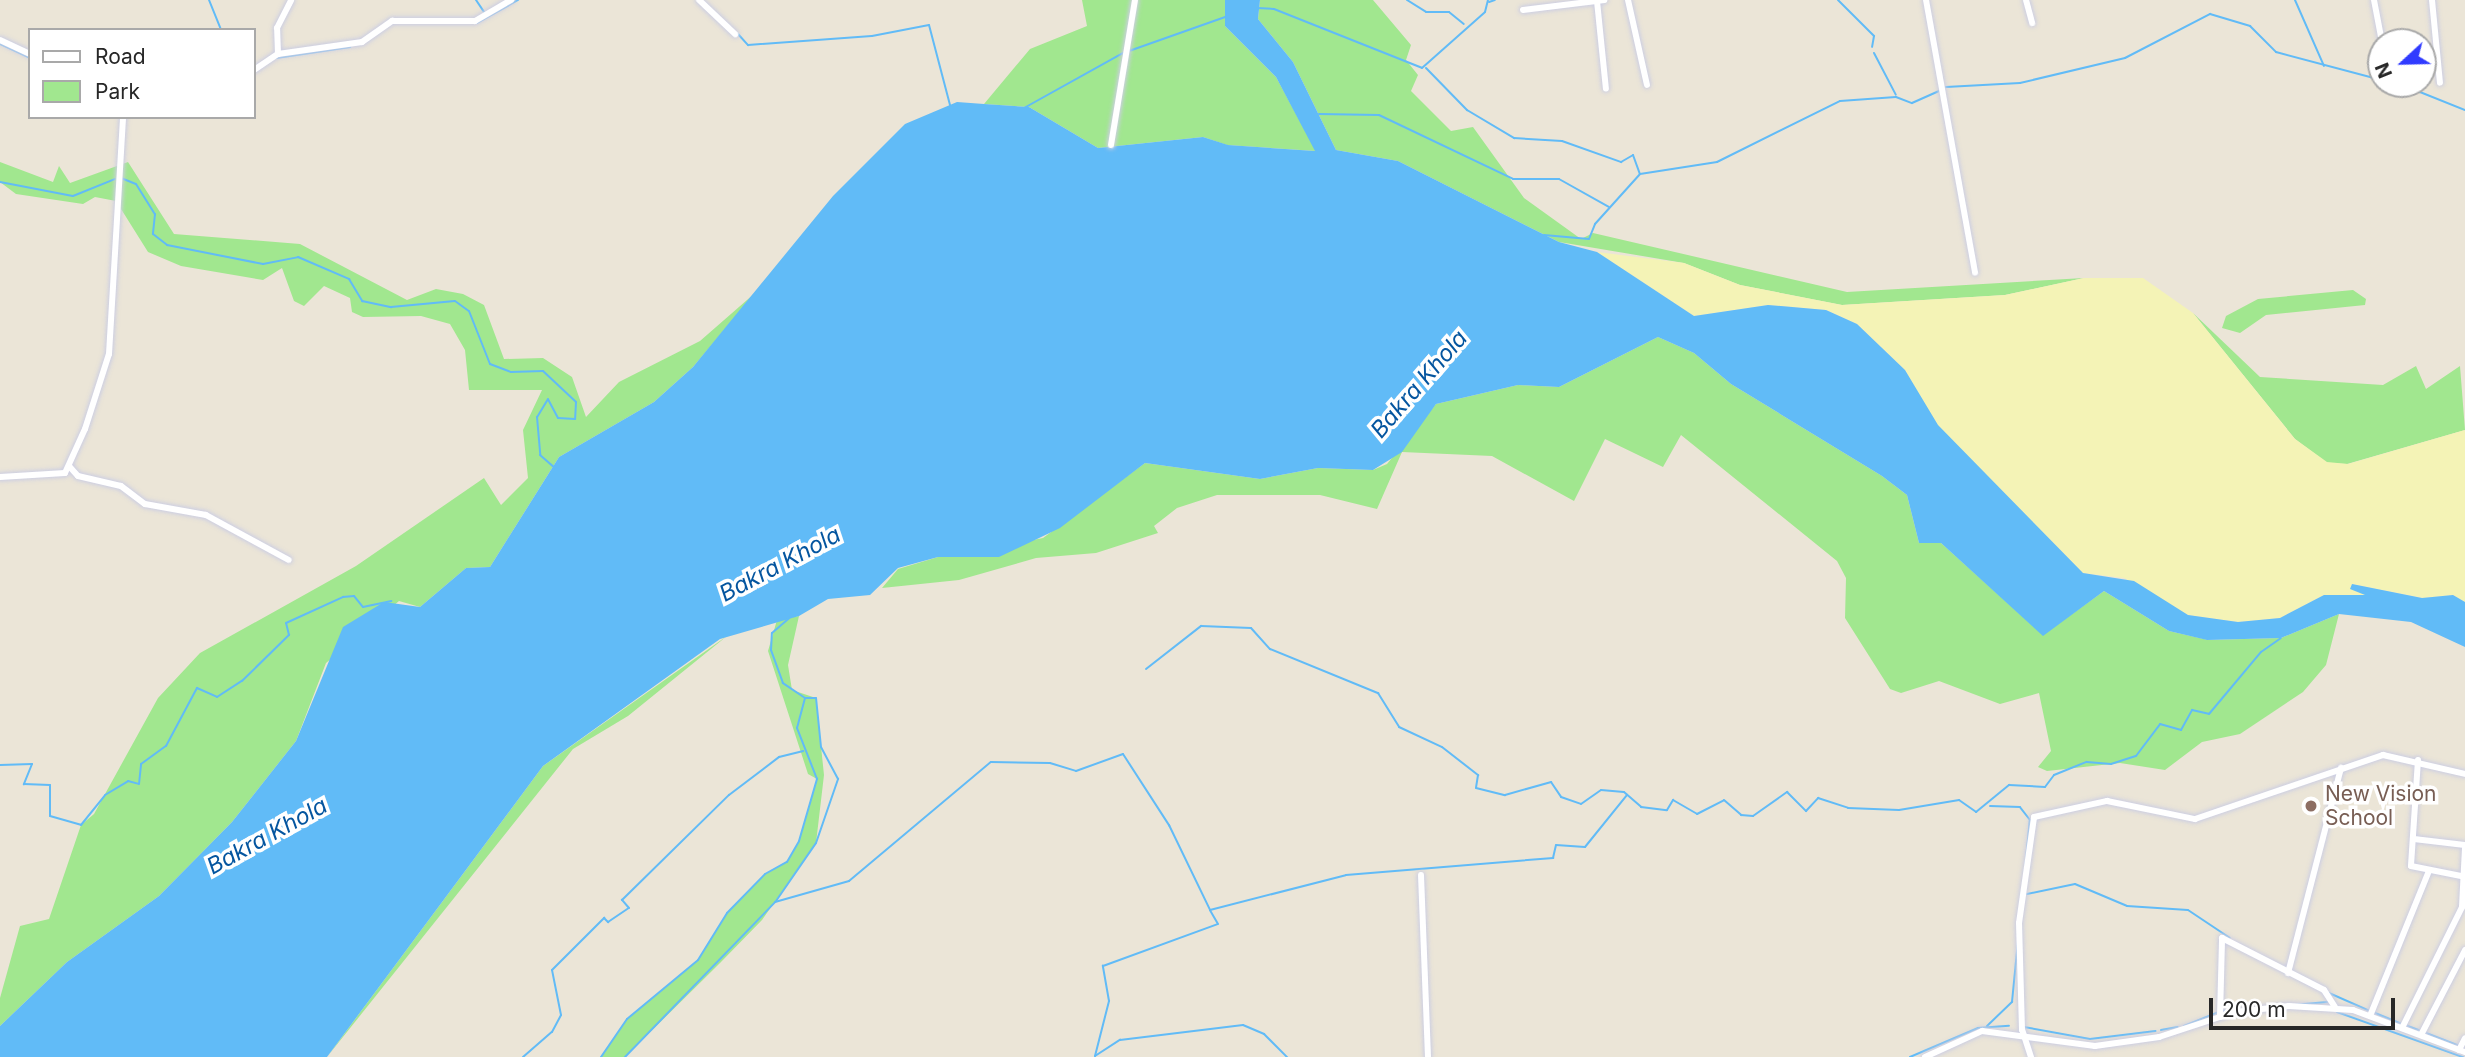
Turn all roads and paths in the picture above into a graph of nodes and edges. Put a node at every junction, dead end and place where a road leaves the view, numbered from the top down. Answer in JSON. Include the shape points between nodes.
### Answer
{"nodes":[{"id":1,"x":291,"y":0,"type":"edge"},
{"id":2,"x":511,"y":0,"type":"edge"},
{"id":3,"x":699,"y":0,"type":"edge"},
{"id":4,"x":1135,"y":0,"type":"edge"},
{"id":5,"x":1628,"y":0,"type":"edge"},
{"id":6,"x":1926,"y":0,"type":"edge"},
{"id":7,"x":2026,"y":0,"type":"edge"},
{"id":8,"x":2374,"y":0,"type":"edge"},
{"id":9,"x":2432,"y":0,"type":"edge"},
{"id":10,"x":1601,"y":1,"type":"edge"},
{"id":11,"x":1523,"y":10,"type":"dead end"},
{"id":12,"x":2032,"y":23,"type":"dead end"},
{"id":13,"x":2379,"y":28,"type":"edge"},
{"id":14,"x":736,"y":34,"type":"dead end"},
{"id":15,"x":0,"y":40,"type":"edge"},
{"id":16,"x":28,"y":53,"type":"edge"},
{"id":17,"x":278,"y":54,"type":"junction"},
{"id":18,"x":256,"y":69,"type":"edge"},
{"id":19,"x":2440,"y":83,"type":"dead end"},
{"id":20,"x":1647,"y":85,"type":"dead end"},
{"id":21,"x":1606,"y":89,"type":"dead end"},
{"id":22,"x":123,"y":119,"type":"edge"},
{"id":23,"x":1111,"y":145,"type":"dead end"},
{"id":24,"x":1975,"y":273,"type":"dead end"},
{"id":25,"x":69,"y":467,"type":"junction"},
{"id":26,"x":0,"y":477,"type":"edge"},
{"id":27,"x":289,"y":560,"type":"dead end"},
{"id":28,"x":2418,"y":760,"type":"junction"},
{"id":29,"x":2341,"y":768,"type":"junction"},
{"id":30,"x":2465,"y":774,"type":"edge"},
{"id":31,"x":2414,"y":839,"type":"junction"},
{"id":32,"x":2465,"y":847,"type":"edge"},
{"id":33,"x":2429,"y":871,"type":"junction"},
{"id":34,"x":1421,"y":875,"type":"dead end"},
{"id":35,"x":2460,"y":876,"type":"junction"},
{"id":36,"x":2464,"y":907,"type":"edge"},
{"id":37,"x":2465,"y":950,"type":"edge"},
{"id":38,"x":2288,"y":973,"type":"junction"},
{"id":39,"x":2335,"y":1007,"type":"junction"},
{"id":40,"x":2370,"y":1016,"type":"junction"},
{"id":41,"x":2220,"y":1017,"type":"junction"},
{"id":42,"x":2402,"y":1028,"type":"junction"},
{"id":43,"x":2023,"y":1034,"type":"junction"},
{"id":44,"x":2421,"y":1035,"type":"junction"},
{"id":45,"x":2465,"y":1038,"type":"edge"},
{"id":46,"x":2462,"y":1051,"type":"edge"},
{"id":47,"x":1427,"y":1057,"type":"edge"},
{"id":48,"x":1925,"y":1057,"type":"edge"},
{"id":49,"x":2031,"y":1057,"type":"edge"}],
"edges":[{"from":1,"to":17,"type":"street","via":[[277,28]]},
{"from":2,"to":17,"type":"street","via":[[475,20],[391,20],[362,42]]},
{"from":3,"to":14,"type":"street"},
{"from":4,"to":23,"type":"street"},
{"from":5,"to":20,"type":"street"},
{"from":6,"to":24,"type":"street"},
{"from":7,"to":12,"type":"street"},
{"from":8,"to":13,"type":"street"},
{"from":9,"to":19,"type":"street"},
{"from":10,"to":11,"type":"street"},
{"from":10,"to":21,"type":"street"},
{"from":15,"to":16,"type":"street"},
{"from":17,"to":18,"type":"street"},
{"from":22,"to":25,"type":"street","via":[[110,354]]},
{"from":25,"to":26,"type":"street","via":[[48,477]]},
{"from":25,"to":27,"type":"street","via":[[78,476],[121,486],[145,504],[212,517]]},
{"from":28,"to":29,"type":"street","via":[[2383,755]]},
{"from":28,"to":30,"type":"street"},
{"from":28,"to":31,"type":"street"},
{"from":29,"to":38,"type":"street"},
{"from":29,"to":43,"type":"street","via":[[2195,819],[2107,801],[2035,817],[2019,923]]},
{"from":31,"to":32,"type":"street"},
{"from":31,"to":33,"type":"street","via":[[2411,866]]},
{"from":32,"to":35,"type":"street"},
{"from":33,"to":35,"type":"street"},
{"from":33,"to":40,"type":"street"},
{"from":34,"to":47,"type":"street"},
{"from":35,"to":36,"type":"street"},
{"from":36,"to":42,"type":"street"},
{"from":37,"to":44,"type":"street"},
{"from":38,"to":39,"type":"street","via":[[2324,990]]},
{"from":38,"to":41,"type":"street","via":[[2218,939]]},
{"from":39,"to":40,"type":"street"},
{"from":39,"to":41,"type":"street","via":[[2289,1006]]},
{"from":40,"to":42,"type":"street"},
{"from":41,"to":43,"type":"street","via":[[2158,1037],[2095,1046]]},
{"from":42,"to":44,"type":"street"},
{"from":43,"to":48,"type":"street","via":[[1983,1031]]},
{"from":43,"to":49,"type":"street"},
{"from":44,"to":46,"type":"street"},
{"from":45,"to":46,"type":"street"}]}
